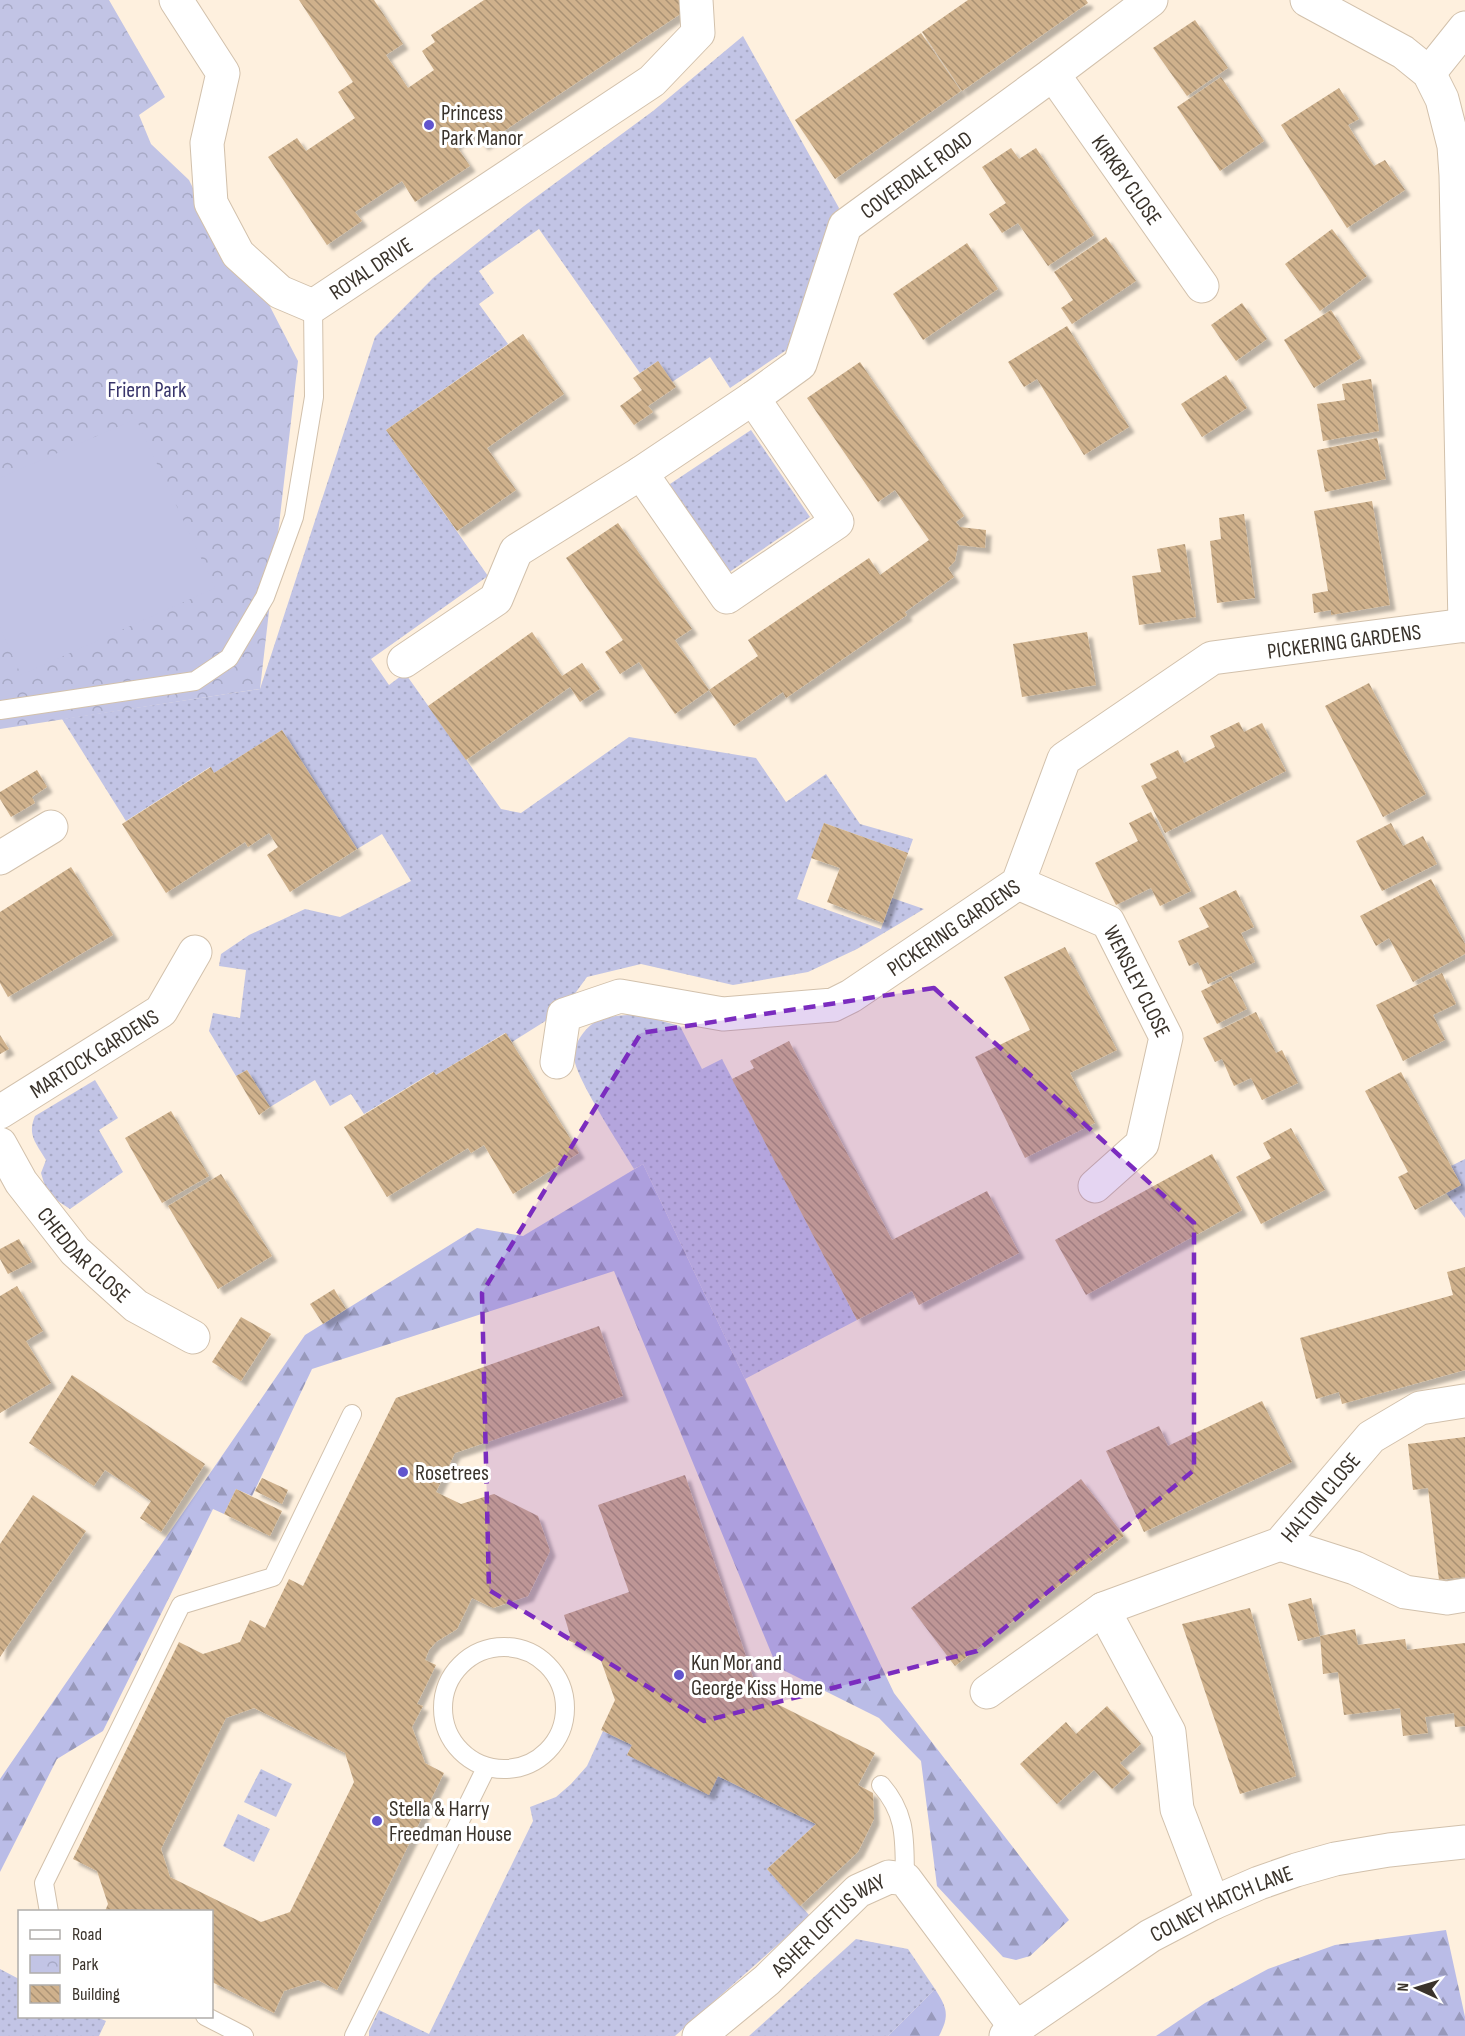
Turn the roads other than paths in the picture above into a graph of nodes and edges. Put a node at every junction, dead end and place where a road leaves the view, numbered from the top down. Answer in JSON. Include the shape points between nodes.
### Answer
{"nodes":[{"id":1,"x":176,"y":0,"type":"edge"},
{"id":2,"x":696,"y":0,"type":"edge"},
{"id":3,"x":1151,"y":0,"type":"edge"},
{"id":4,"x":1307,"y":0,"type":"edge"},
{"id":5,"x":1465,"y":28,"type":"edge"},
{"id":6,"x":1429,"y":73,"type":"junction"},
{"id":7,"x":1053,"y":74,"type":"junction"},
{"id":8,"x":1460,"y":175,"type":"edge"},
{"id":9,"x":1202,"y":286,"type":"dead end"},
{"id":10,"x":313,"y":306,"type":"junction"},
{"id":11,"x":753,"y":399,"type":"junction"},
{"id":12,"x":641,"y":473,"type":"junction"},
{"id":13,"x":1465,"y":626,"type":"edge"},
{"id":14,"x":404,"y":661,"type":"dead end"},
{"id":15,"x":0,"y":710,"type":"edge"},
{"id":16,"x":51,"y":827,"type":"dead end"},
{"id":17,"x":0,"y":858,"type":"edge"},
{"id":18,"x":1018,"y":883,"type":"junction"},
{"id":19,"x":195,"y":952,"type":"dead end"},
{"id":20,"x":557,"y":1062,"type":"dead end"},
{"id":21,"x":0,"y":1112,"type":"edge"},
{"id":22,"x":0,"y":1144,"type":"edge"},
{"id":23,"x":1095,"y":1186,"type":"dead end"},
{"id":24,"x":193,"y":1337,"type":"dead end"},
{"id":25,"x":1464,"y":1401,"type":"edge"},
{"id":26,"x":352,"y":1414,"type":"dead end"},
{"id":27,"x":1280,"y":1544,"type":"junction"},
{"id":28,"x":1465,"y":1595,"type":"edge"},
{"id":29,"x":1103,"y":1609,"type":"junction"},
{"id":30,"x":987,"y":1692,"type":"dead end"},
{"id":31,"x":486,"y":1768,"type":"junction"},
{"id":32,"x":881,"y":1785,"type":"dead end"},
{"id":33,"x":1465,"y":1842,"type":"edge"},
{"id":34,"x":905,"y":1879,"type":"junction"},
{"id":35,"x":1213,"y":1903,"type":"junction"},
{"id":36,"x":49,"y":1910,"type":"edge"},
{"id":37,"x":209,"y":2018,"type":"edge"},
{"id":38,"x":1011,"y":2032,"type":"edge"},
{"id":39,"x":244,"y":2036,"type":"edge"},
{"id":40,"x":354,"y":2036,"type":"edge"},
{"id":41,"x":699,"y":2036,"type":"edge"}],
"edges":[{"from":1,"to":10,"type":"street","name":"ROYAL DRIVE","via":[[223,73],[207,143],[211,203],[238,254],[280,292]]},
{"from":2,"to":10,"type":"street","name":"ROYAL DRIVE","via":[[698,33],[652,81]]},
{"from":3,"to":7,"type":"street","name":"COVERDALE ROAD"},
{"from":4,"to":6,"type":"street","via":[[1403,52]]},
{"from":5,"to":6,"type":"street"},
{"from":6,"to":8,"type":"street","via":[[1442,99]]},
{"from":7,"to":9,"type":"street","name":"KIRKBY CLOSE"},
{"from":7,"to":11,"type":"street","name":"COVERDALE ROAD","via":[[844,226],[800,364]]},
{"from":8,"to":13,"type":"street"},
{"from":10,"to":15,"type":"lane","via":[[314,397],[294,517],[265,597],[229,658],[195,681]]},
{"from":11,"to":12,"type":"street","name":"COVERDALE ROAD"},
{"from":11,"to":12,"type":"street","via":[[837,522],[727,597]]},
{"from":12,"to":14,"type":"street","name":"COVERDALE ROAD","via":[[516,551],[496,599]]},
{"from":13,"to":18,"type":"street","name":"PICKERING GARDENS","via":[[1212,658],[1064,759]]},
{"from":16,"to":17,"type":"street"},
{"from":18,"to":20,"type":"street","name":"PICKERING GARDENS","via":[[833,1005],[723,1014],[620,996],[564,1016]]},
{"from":18,"to":23,"type":"street","name":"WENSLEY CLOSE","via":[[1108,922],[1166,1037],[1142,1144]]},
{"from":19,"to":21,"type":"street","name":"MARTOCK GARDENS","via":[[161,1011]]},
{"from":22,"to":24,"type":"street","name":"CHEDDAR CLOSE","via":[[21,1182],[75,1251],[136,1306]]},
{"from":25,"to":27,"type":"street","name":"HALTON CLOSE","via":[[1420,1408],[1371,1437]]},
{"from":26,"to":36,"type":"lane","via":[[273,1577],[181,1605],[44,1883]]},
{"from":27,"to":28,"type":"street","via":[[1355,1568],[1405,1592],[1447,1598]]},
{"from":27,"to":29,"type":"street","name":"HALTON CLOSE"},
{"from":29,"to":30,"type":"street","name":"HALTON CLOSE"},
{"from":29,"to":35,"type":"street","via":[[1169,1732],[1176,1809]]},
{"from":31,"to":31,"type":"lane","via":[[511,1770],[534,1762],[552,1747],[563,1726],[565,1701],[558,1678],[543,1660],[521,1649],[497,1647],[474,1654],[456,1670],[444,1691],[443,1715],[450,1738],[465,1757]]},
{"from":31,"to":40,"type":"lane"},
{"from":32,"to":34,"type":"lane","via":[[900,1816]]},
{"from":33,"to":35,"type":"street","name":"COLNEY HATCH LANE","via":[[1335,1859],[1287,1873]]},
{"from":34,"to":38,"type":"street","name":"ASHER LOFTUS WAY"},
{"from":34,"to":41,"type":"street","name":"ASHER LOFTUS WAY","via":[[889,1877],[858,1891],[767,1980]]},
{"from":35,"to":38,"type":"street","name":"COLNEY HATCH LANE","via":[[1150,1936]]},
{"from":37,"to":39,"type":"lane"}]}
